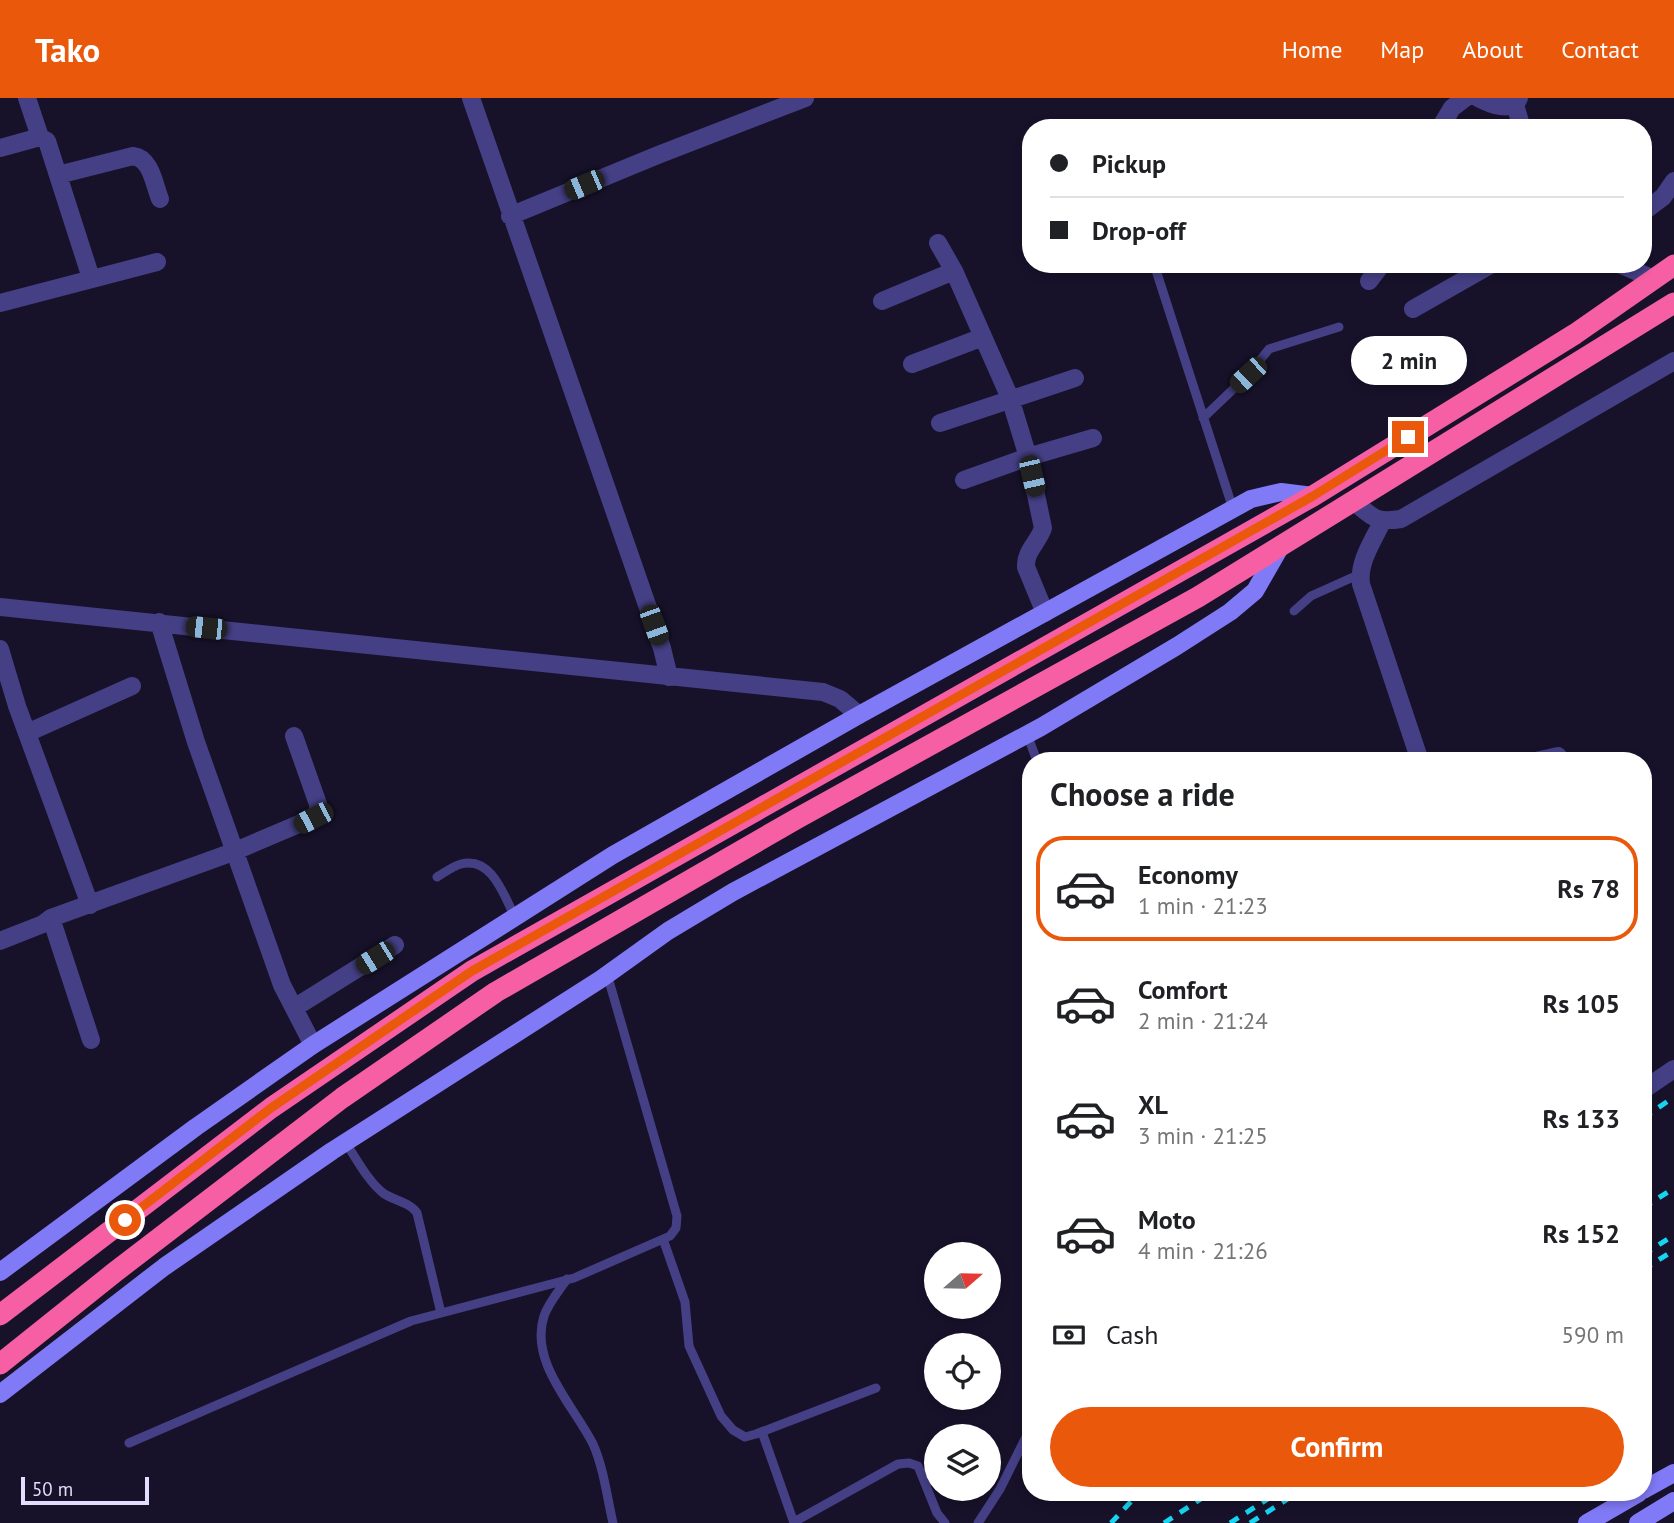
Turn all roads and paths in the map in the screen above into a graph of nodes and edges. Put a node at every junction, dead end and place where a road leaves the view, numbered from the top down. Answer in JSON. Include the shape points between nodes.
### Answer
{"nodes":[{"id":1,"x":27,"y":98,"type":"edge"},
{"id":2,"x":471,"y":98,"type":"edge"},
{"id":3,"x":805,"y":98,"type":"edge"},
{"id":4,"x":1466,"y":98,"type":"edge"},
{"id":5,"x":1517,"y":102,"type":"edge"},
{"id":6,"x":1448,"y":119,"type":"edge"},
{"id":7,"x":40,"y":137,"type":"junction"},
{"id":8,"x":0,"y":148,"type":"edge"},
{"id":9,"x":58,"y":175,"type":"junction"},
{"id":10,"x":1674,"y":181,"type":"edge"},
{"id":11,"x":160,"y":200,"type":"dead end"},
{"id":12,"x":1652,"y":205,"type":"edge"},
{"id":13,"x":510,"y":216,"type":"junction"},
{"id":14,"x":938,"y":243,"type":"dead end"},
{"id":15,"x":157,"y":262,"type":"dead end"},
{"id":16,"x":1674,"y":265,"type":"edge"},
{"id":17,"x":954,"y":271,"type":"junction"},
{"id":18,"x":1157,"y":273,"type":"edge"},
{"id":19,"x":1375,"y":273,"type":"edge"},
{"id":20,"x":1476,"y":273,"type":"edge"},
{"id":21,"x":1640,"y":273,"type":"edge"},
{"id":22,"x":91,"y":278,"type":"junction"},
{"id":23,"x":1654,"y":279,"type":"junction"},
{"id":24,"x":1369,"y":281,"type":"dead end"},
{"id":25,"x":882,"y":301,"type":"dead end"},
{"id":26,"x":0,"y":303,"type":"edge"},
{"id":27,"x":1674,"y":303,"type":"edge"},
{"id":28,"x":1413,"y":309,"type":"dead end"},
{"id":29,"x":1339,"y":327,"type":"dead end"},
{"id":30,"x":983,"y":337,"type":"junction"},
{"id":31,"x":1674,"y":361,"type":"edge"},
{"id":32,"x":912,"y":364,"type":"dead end"},
{"id":33,"x":1075,"y":378,"type":"dead end"},
{"id":34,"x":1010,"y":398,"type":"junction"},
{"id":35,"x":1203,"y":418,"type":"junction"},
{"id":36,"x":940,"y":423,"type":"dead end"},
{"id":37,"x":1093,"y":438,"type":"dead end"},
{"id":38,"x":1028,"y":457,"type":"junction"},
{"id":39,"x":964,"y":480,"type":"dead end"},
{"id":40,"x":1313,"y":496,"type":"junction"},
{"id":41,"x":1353,"y":501,"type":"junction"},
{"id":42,"x":1233,"y":509,"type":"junction"},
{"id":43,"x":1382,"y":522,"type":"junction"},
{"id":44,"x":1282,"y":544,"type":"junction"},
{"id":45,"x":1360,"y":574,"type":"junction"},
{"id":46,"x":0,"y":607,"type":"edge"},
{"id":47,"x":1294,"y":611,"type":"dead end"},
{"id":48,"x":1045,"y":613,"type":"junction"},
{"id":49,"x":159,"y":622,"type":"junction"},
{"id":50,"x":0,"y":649,"type":"edge"},
{"id":51,"x":669,"y":677,"type":"junction"},
{"id":52,"x":132,"y":686,"type":"dead end"},
{"id":53,"x":859,"y":715,"type":"junction"},
{"id":54,"x":27,"y":733,"type":"junction"},
{"id":55,"x":1027,"y":734,"type":"junction"},
{"id":56,"x":294,"y":736,"type":"dead end"},
{"id":57,"x":1034,"y":752,"type":"edge"},
{"id":58,"x":1417,"y":752,"type":"edge"},
{"id":59,"x":233,"y":852,"type":"junction"},
{"id":60,"x":437,"y":877,"type":"dead end"},
{"id":61,"x":90,"y":905,"type":"junction"},
{"id":62,"x":515,"y":917,"type":"junction"},
{"id":63,"x":51,"y":918,"type":"junction"},
{"id":64,"x":0,"y":941,"type":"edge"},
{"id":65,"x":395,"y":945,"type":"dead end"},
{"id":66,"x":607,"y":974,"type":"junction"},
{"id":67,"x":294,"y":1008,"type":"junction"},
{"id":68,"x":91,"y":1040,"type":"dead end"},
{"id":69,"x":313,"y":1045,"type":"junction"},
{"id":70,"x":1674,"y":1069,"type":"edge"},
{"id":71,"x":1652,"y":1084,"type":"edge"},
{"id":72,"x":345,"y":1142,"type":"junction"},
{"id":73,"x":663,"y":1239,"type":"junction"},
{"id":74,"x":0,"y":1272,"type":"edge"},
{"id":75,"x":568,"y":1279,"type":"junction"},
{"id":76,"x":441,"y":1313,"type":"junction"},
{"id":77,"x":0,"y":1315,"type":"edge"},
{"id":78,"x":0,"y":1364,"type":"edge"},
{"id":79,"x":876,"y":1388,"type":"dead end"},
{"id":80,"x":0,"y":1394,"type":"edge"},
{"id":81,"x":762,"y":1432,"type":"junction"},
{"id":82,"x":129,"y":1443,"type":"dead end"},
{"id":83,"x":1022,"y":1445,"type":"edge"},
{"id":84,"x":1674,"y":1473,"type":"edge"},
{"id":85,"x":1652,"y":1486,"type":"edge"},
{"id":86,"x":1625,"y":1501,"type":"edge"},
{"id":87,"x":1674,"y":1501,"type":"edge"},
{"id":88,"x":794,"y":1522,"type":"edge"},
{"id":89,"x":613,"y":1523,"type":"edge"},
{"id":90,"x":945,"y":1523,"type":"edge"},
{"id":91,"x":978,"y":1523,"type":"edge"},
{"id":92,"x":1587,"y":1523,"type":"edge"},
{"id":93,"x":1638,"y":1523,"type":"edge"}],
"edges":[{"from":1,"to":7,"type":"street"},
{"from":2,"to":13,"type":"street"},
{"from":3,"to":13,"type":"street"},
{"from":4,"to":5,"type":"street","via":[[1494,106]]},
{"from":4,"to":6,"type":"street"},
{"from":7,"to":8,"type":"street"},
{"from":7,"to":9,"type":"street","via":[[47,141]]},
{"from":9,"to":11,"type":"street","via":[[140,157]]},
{"from":9,"to":22,"type":"street"},
{"from":10,"to":12,"type":"street"},
{"from":13,"to":51,"type":"street"},
{"from":14,"to":17,"type":"street"},
{"from":15,"to":22,"type":"street"},
{"from":16,"to":23,"type":"highway"},
{"from":17,"to":25,"type":"street"},
{"from":17,"to":30,"type":"street"},
{"from":18,"to":35,"type":"lane"},
{"from":19,"to":24,"type":"street"},
{"from":20,"to":28,"type":"street"},
{"from":21,"to":23,"type":"street"},
{"from":22,"to":26,"type":"street"},
{"from":23,"to":40,"type":"highway"},
{"from":27,"to":41,"type":"highway"},
{"from":29,"to":35,"type":"lane","via":[[1269,349]]},
{"from":30,"to":32,"type":"street"},
{"from":30,"to":34,"type":"street"},
{"from":31,"to":43,"type":"street","via":[[1401,519]]},
{"from":33,"to":34,"type":"street"},
{"from":34,"to":36,"type":"street"},
{"from":34,"to":38,"type":"street"},
{"from":35,"to":42,"type":"lane"},
{"from":37,"to":38,"type":"street"},
{"from":38,"to":39,"type":"street"},
{"from":38,"to":48,"type":"street","via":[[1043,528],[1025,559]]},
{"from":40,"to":42,"type":"street","via":[[1281,492]]},
{"from":40,"to":77,"type":"highway","via":[[472,971],[271,1108]]},
{"from":41,"to":43,"type":"street"},
{"from":41,"to":44,"type":"highway"},
{"from":42,"to":48,"type":"street"},
{"from":43,"to":45,"type":"street"},
{"from":44,"to":55,"type":"street","via":[[1255,591],[1230,612]]},
{"from":44,"to":78,"type":"highway","via":[[1198,597],[810,811],[496,992],[342,1098]]},
{"from":45,"to":47,"type":"lane","via":[[1311,596]]},
{"from":45,"to":58,"type":"street"},
{"from":46,"to":49,"type":"street"},
{"from":48,"to":53,"type":"street"},
{"from":49,"to":51,"type":"street"},
{"from":49,"to":59,"type":"street"},
{"from":50,"to":54,"type":"street"},
{"from":51,"to":53,"type":"street","via":[[823,692]]},
{"from":52,"to":54,"type":"street"},
{"from":53,"to":62,"type":"street","via":[[613,855]]},
{"from":54,"to":61,"type":"street"},
{"from":55,"to":57,"type":"lane"},
{"from":55,"to":66,"type":"street","via":[[733,892]]},
{"from":56,"to":59,"type":"street","via":[[318,814]]},
{"from":59,"to":61,"type":"street"},
{"from":59,"to":67,"type":"street"},
{"from":60,"to":62,"type":"lane","via":[[461,864],[486,867]]},
{"from":61,"to":63,"type":"street"},
{"from":62,"to":69,"type":"street"},
{"from":63,"to":64,"type":"street"},
{"from":63,"to":68,"type":"street"},
{"from":65,"to":67,"type":"street"},
{"from":66,"to":72,"type":"street"},
{"from":66,"to":73,"type":"lane","via":[[677,1216],[677,1227]]},
{"from":67,"to":69,"type":"street"},
{"from":69,"to":74,"type":"street"},
{"from":70,"to":71,"type":"street"},
{"from":72,"to":76,"type":"lane","via":[[370,1180],[417,1213]]},
{"from":72,"to":80,"type":"street","via":[[164,1267]]},
{"from":73,"to":75,"type":"lane"},
{"from":73,"to":81,"type":"lane","via":[[685,1302],[689,1346],[721,1416],[745,1437]]},
{"from":75,"to":76,"type":"lane"},
{"from":75,"to":89,"type":"lane","via":[[544,1317],[542,1345],[553,1377],[600,1462]]},
{"from":76,"to":82,"type":"lane","via":[[411,1321]]},
{"from":79,"to":81,"type":"lane"},
{"from":81,"to":88,"type":"lane"},
{"from":83,"to":91,"type":"lane"},
{"from":84,"to":85,"type":"street"},
{"from":86,"to":92,"type":"street"},
{"from":87,"to":93,"type":"street"},
{"from":88,"to":90,"type":"lane","via":[[898,1464],[909,1463],[918,1466]]}]}
